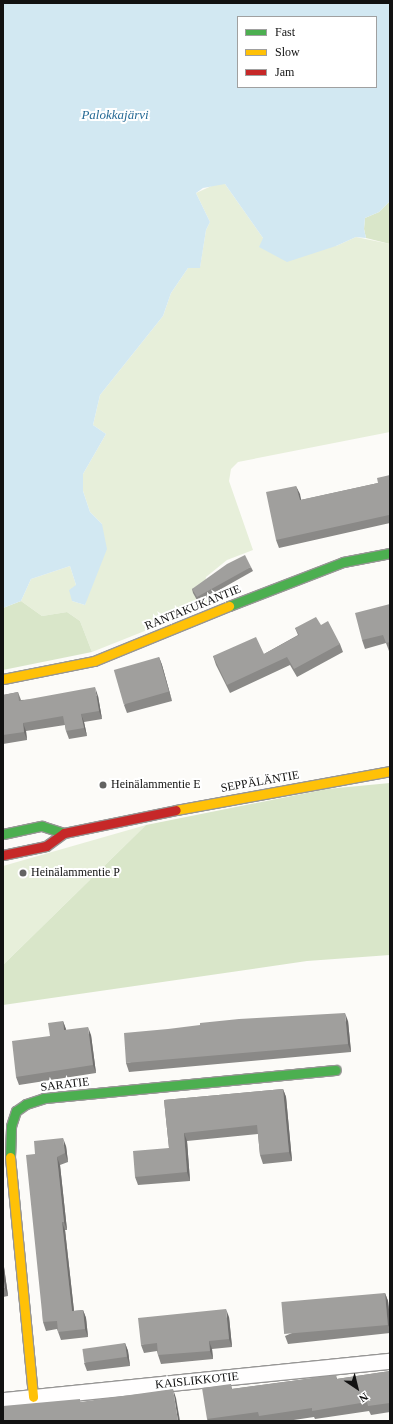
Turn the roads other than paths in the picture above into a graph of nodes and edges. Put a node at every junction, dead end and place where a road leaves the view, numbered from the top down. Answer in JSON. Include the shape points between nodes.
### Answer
{"nodes":[{"id":1,"x":390,"y":553,"type":"edge"},
{"id":2,"x":3,"y":679,"type":"edge"},
{"id":3,"x":390,"y":772,"type":"edge"},
{"id":4,"x":64,"y":833,"type":"junction"},
{"id":5,"x":3,"y":834,"type":"edge"},
{"id":6,"x":3,"y":855,"type":"edge"},
{"id":7,"x":336,"y":1070,"type":"dead end"},
{"id":8,"x":390,"y":1361,"type":"edge"},
{"id":9,"x":33,"y":1397,"type":"junction"},
{"id":10,"x":3,"y":1400,"type":"edge"}],
"edges":[{"from":1,"to":2,"type":"street","name":"RANTAKUKANTIE","via":[[343,562],[94,661]]},
{"from":3,"to":4,"type":"street","name":"SEPPÄLÄNTIE","via":[[230,799]]},
{"from":4,"to":5,"type":"street","name":"SEPPÄLÄNTIE","via":[[42,826]]},
{"from":4,"to":6,"type":"street","name":"SEPPÄLÄNTIE","via":[[46,846]]},
{"from":7,"to":9,"type":"street","name":"SARATIE","via":[[44,1098],[26,1104],[16,1111],[9,1144]]},
{"from":8,"to":9,"type":"street","name":"KAISLIKKOTIE"},
{"from":9,"to":10,"type":"street","name":"KAISLIKKOTIE"}]}
